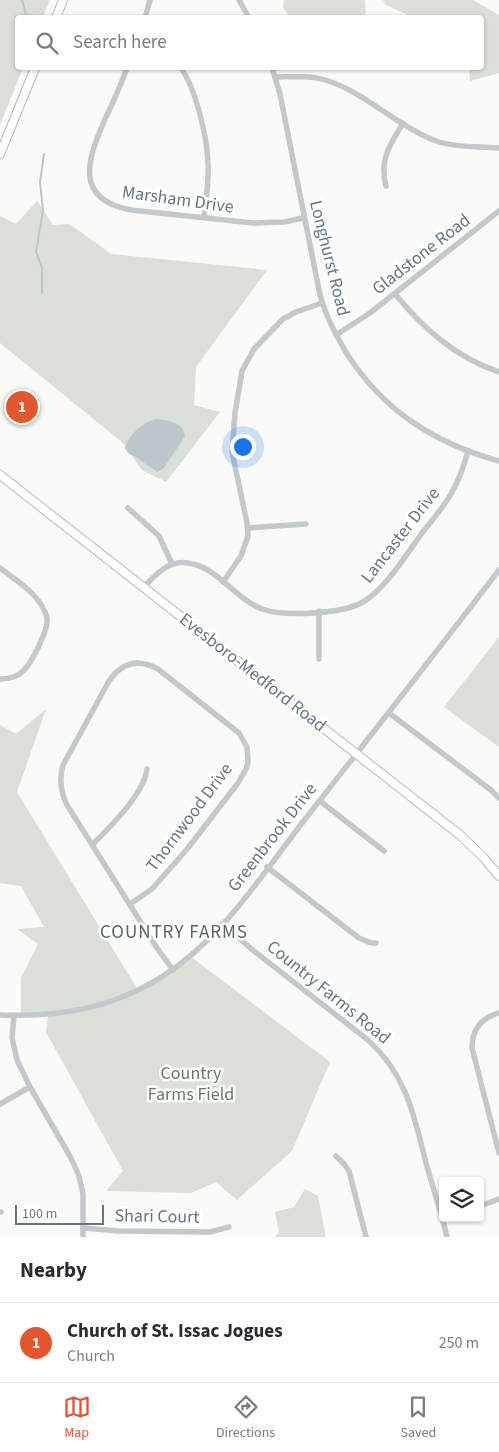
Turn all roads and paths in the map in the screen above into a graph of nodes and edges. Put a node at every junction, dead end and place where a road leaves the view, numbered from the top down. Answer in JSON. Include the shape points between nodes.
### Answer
{"nodes":[{"id":1,"x":63,"y":0,"type":"edge"},
{"id":2,"x":150,"y":0,"type":"edge"},
{"id":3,"x":239,"y":0,"type":"edge"},
{"id":4,"x":57,"y":15,"type":"edge"},
{"id":5,"x":146,"y":15,"type":"edge"},
{"id":6,"x":247,"y":15,"type":"edge"},
{"id":7,"x":34,"y":70,"type":"edge"},
{"id":8,"x":126,"y":70,"type":"edge"},
{"id":9,"x":182,"y":70,"type":"edge"},
{"id":10,"x":273,"y":70,"type":"edge"},
{"id":11,"x":275,"y":77,"type":"junction"},
{"id":12,"x":403,"y":123,"type":"junction"},
{"id":13,"x":499,"y":148,"type":"edge"},
{"id":14,"x":0,"y":154,"type":"edge"},
{"id":15,"x":386,"y":186,"type":"dead end"},
{"id":16,"x":499,"y":212,"type":"edge"},
{"id":17,"x":204,"y":217,"type":"junction"},
{"id":18,"x":304,"y":218,"type":"junction"},
{"id":19,"x":395,"y":294,"type":"junction"},
{"id":20,"x":322,"y":303,"type":"junction"},
{"id":21,"x":336,"y":334,"type":"junction"},
{"id":22,"x":499,"y":372,"type":"edge"},
{"id":23,"x":468,"y":451,"type":"junction"},
{"id":24,"x":499,"y":460,"type":"edge"},
{"id":25,"x":0,"y":475,"type":"edge"},
{"id":26,"x":128,"y":508,"type":"dead end"},
{"id":27,"x":306,"y":524,"type":"dead end"},
{"id":28,"x":248,"y":528,"type":"junction"},
{"id":29,"x":172,"y":564,"type":"junction"},
{"id":30,"x":0,"y":568,"type":"edge"},
{"id":31,"x":499,"y":570,"type":"edge"},
{"id":32,"x":223,"y":582,"type":"junction"},
{"id":33,"x":144,"y":587,"type":"junction"},
{"id":34,"x":319,"y":612,"type":"junction"},
{"id":35,"x":320,"y":659,"type":"dead end"},
{"id":36,"x":0,"y":679,"type":"edge"},
{"id":37,"x":389,"y":713,"type":"junction"},
{"id":38,"x":357,"y":754,"type":"junction"},
{"id":39,"x":147,"y":769,"type":"dead end"},
{"id":40,"x":499,"y":798,"type":"edge"},
{"id":41,"x":320,"y":801,"type":"junction"},
{"id":42,"x":93,"y":844,"type":"junction"},
{"id":43,"x":384,"y":851,"type":"dead end"},
{"id":44,"x":268,"y":868,"type":"junction"},
{"id":45,"x":499,"y":876,"type":"edge"},
{"id":46,"x":130,"y":904,"type":"junction"},
{"id":47,"x":223,"y":924,"type":"junction"},
{"id":48,"x":376,"y":943,"type":"dead end"},
{"id":49,"x":173,"y":970,"type":"junction"},
{"id":50,"x":499,"y":1013,"type":"edge"},
{"id":51,"x":0,"y":1015,"type":"edge"},
{"id":52,"x":14,"y":1016,"type":"junction"},
{"id":53,"x":30,"y":1087,"type":"junction"},
{"id":54,"x":0,"y":1104,"type":"edge"},
{"id":55,"x":499,"y":1153,"type":"edge"},
{"id":56,"x":336,"y":1156,"type":"dead end"},
{"id":57,"x":499,"y":1199,"type":"edge"},
{"id":58,"x":439,"y":1204,"type":"edge"},
{"id":59,"x":484,"y":1205,"type":"edge"},
{"id":60,"x":443,"y":1222,"type":"edge"},
{"id":61,"x":229,"y":1226,"type":"dead end"},
{"id":62,"x":83,"y":1228,"type":"junction"},
{"id":63,"x":83,"y":1237,"type":"edge"},
{"id":64,"x":366,"y":1237,"type":"edge"},
{"id":65,"x":446,"y":1237,"type":"edge"}],
"edges":[{"from":1,"to":4,"type":"street"},
{"from":2,"to":5,"type":"street"},
{"from":3,"to":6,"type":"street"},
{"from":7,"to":14,"type":"street"},
{"from":8,"to":17,"type":"street","name":"Marsham Drive","via":[[91,154],[89,169],[95,189],[103,200],[116,207]]},
{"from":9,"to":17,"type":"street","via":[[194,94],[208,156]]},
{"from":10,"to":11,"type":"street","name":"Longhurst Road"},
{"from":11,"to":12,"type":"street","via":[[307,77],[331,82]]},
{"from":11,"to":18,"type":"street","name":"Longhurst Road"},
{"from":12,"to":13,"type":"street","via":[[446,144]]},
{"from":12,"to":15,"type":"street","via":[[384,158]]},
{"from":16,"to":19,"type":"street","name":"Gladstone Road"},
{"from":17,"to":18,"type":"street","name":"Marsham Drive","via":[[253,223]]},
{"from":18,"to":20,"type":"street","name":"Longhurst Road"},
{"from":19,"to":21,"type":"street","name":"Gladstone Road"},
{"from":19,"to":22,"type":"street","via":[[447,347]]},
{"from":20,"to":21,"type":"street","name":"Longhurst Road"},
{"from":20,"to":28,"type":"street","via":[[283,319],[254,349],[242,371],[232,452]]},
{"from":21,"to":23,"type":"street","name":"Longhurst Road","via":[[378,394],[416,425]]},
{"from":23,"to":24,"type":"street","name":"Longhurst Road"},
{"from":23,"to":34,"type":"street","name":"Lancaster Drive","via":[[447,500],[382,586],[352,607]]},
{"from":25,"to":33,"type":"street","name":"Evesboro-Medford Road"},
{"from":26,"to":29,"type":"street","via":[[159,536]]},
{"from":27,"to":28,"type":"street"},
{"from":28,"to":32,"type":"street","via":[[244,550]]},
{"from":29,"to":32,"type":"street","name":"Lancaster Drive","via":[[191,563]]},
{"from":29,"to":33,"type":"street"},
{"from":30,"to":36,"type":"street","via":[[39,601],[47,619],[43,639],[24,670],[10,679]]},
{"from":31,"to":37,"type":"street","name":"Greenbrook Drive"},
{"from":32,"to":34,"type":"street","name":"Lancaster Drive","via":[[262,609],[287,613]]},
{"from":33,"to":38,"type":"street","name":"Evesboro-Medford Road"},
{"from":34,"to":35,"type":"street"},
{"from":37,"to":38,"type":"street","name":"Greenbrook Drive"},
{"from":37,"to":40,"type":"street"},
{"from":38,"to":41,"type":"street","name":"Greenbrook Drive"},
{"from":38,"to":45,"type":"street","name":"Evesboro-Medford Road","via":[[460,835]]},
{"from":39,"to":42,"type":"street","via":[[137,794]]},
{"from":41,"to":43,"type":"street"},
{"from":41,"to":44,"type":"street","name":"Greenbrook Drive"},
{"from":42,"to":46,"type":"street","name":"Thornwood Drive"},
{"from":42,"to":46,"type":"street","name":"Thornwood Drive","via":[[63,797],[60,780],[63,765],[113,674],[131,663],[152,666],[239,733],[247,747],[248,762],[238,783],[188,848],[152,889]]},
{"from":44,"to":47,"type":"street","name":"Greenbrook Drive"},
{"from":44,"to":48,"type":"street","via":[[359,938]]},
{"from":46,"to":49,"type":"street","name":"Thornwood Drive"},
{"from":47,"to":49,"type":"street","name":"Greenbrook Drive"},
{"from":47,"to":58,"type":"street","name":"Country Farms Road","via":[[385,1057],[410,1102]]},
{"from":49,"to":52,"type":"street","name":"Greenbrook Drive","via":[[139,990],[96,1006],[56,1015]]},
{"from":50,"to":55,"type":"street","via":[[480,1023],[472,1048]]},
{"from":51,"to":52,"type":"street","name":"Greenbrook Drive"},
{"from":52,"to":53,"type":"street","via":[[12,1045]]},
{"from":53,"to":54,"type":"street"},
{"from":53,"to":62,"type":"street","via":[[79,1176],[83,1194]]},
{"from":56,"to":64,"type":"street","via":[[349,1171]]},
{"from":57,"to":59,"type":"street"},
{"from":60,"to":65,"type":"street","name":"Country Farms Road"},
{"from":61,"to":62,"type":"street","name":"Shari Court","via":[[210,1232]]},
{"from":62,"to":63,"type":"street"}]}
